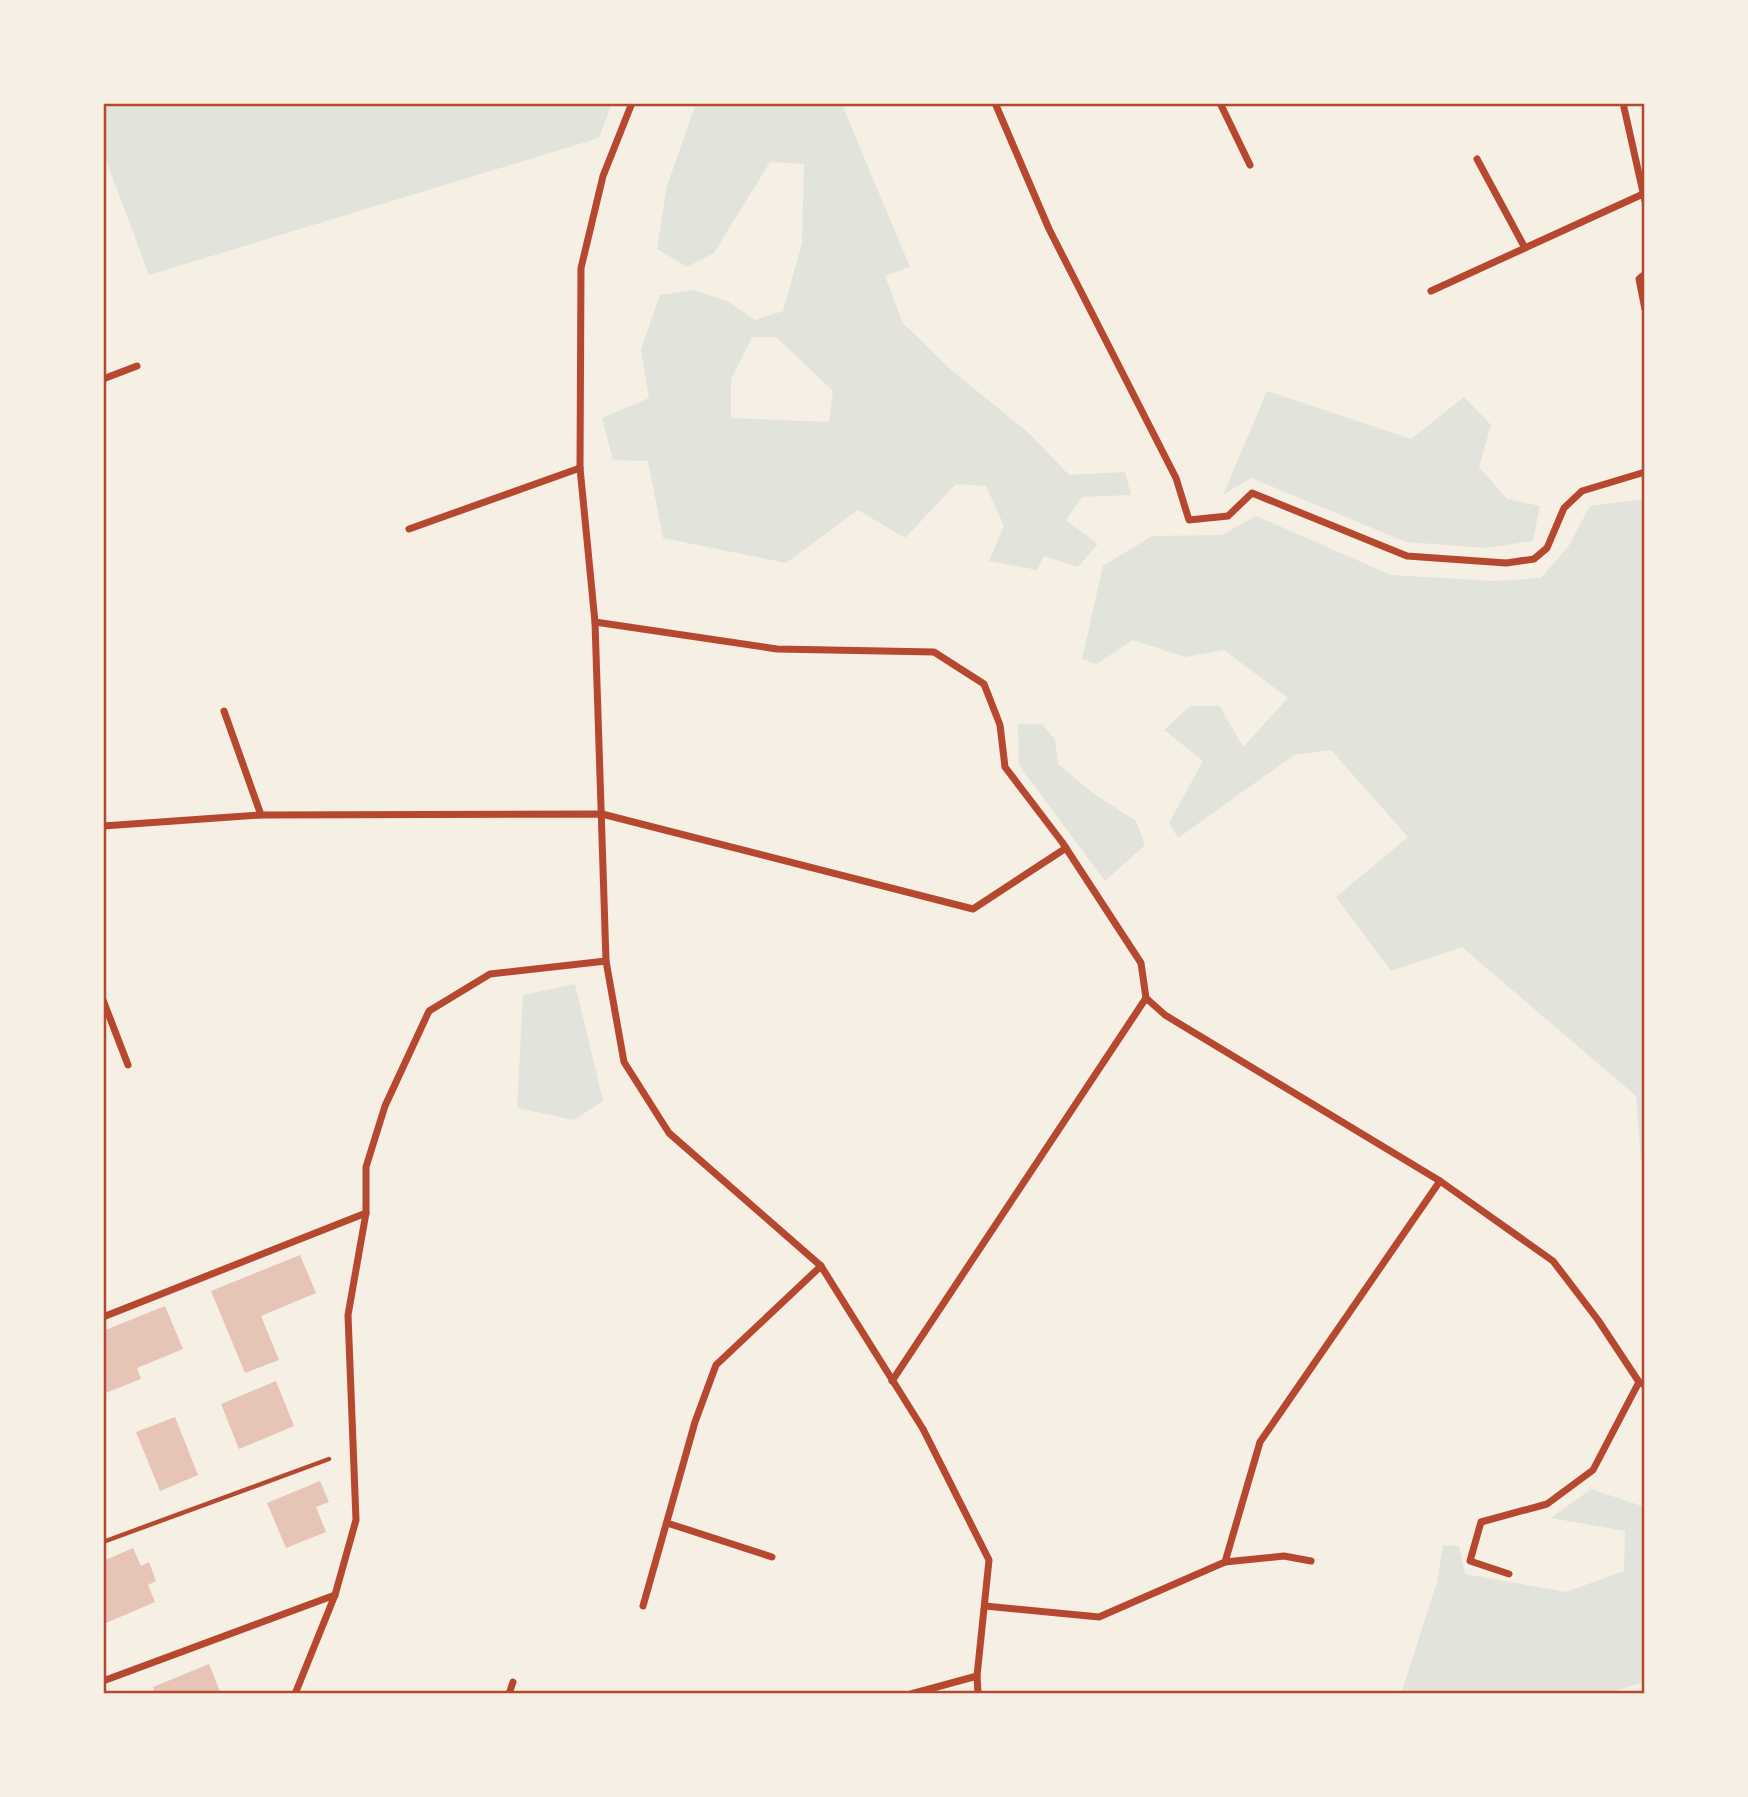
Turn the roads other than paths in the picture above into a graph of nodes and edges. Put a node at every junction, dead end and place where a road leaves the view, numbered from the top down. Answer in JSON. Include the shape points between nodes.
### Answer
{"nodes":[{"id":1,"x":632,"y":103,"type":"edge"},
{"id":2,"x":995,"y":103,"type":"edge"},
{"id":3,"x":1220,"y":103,"type":"edge"},
{"id":4,"x":1623,"y":103,"type":"edge"},
{"id":5,"x":1477,"y":159,"type":"dead end"},
{"id":6,"x":1250,"y":165,"type":"dead end"},
{"id":7,"x":1644,"y":198,"type":"edge"},
{"id":8,"x":1525,"y":248,"type":"junction"},
{"id":9,"x":1645,"y":274,"type":"edge"},
{"id":10,"x":1431,"y":290,"type":"dead end"},
{"id":11,"x":1645,"y":309,"type":"edge"},
{"id":12,"x":137,"y":366,"type":"dead end"},
{"id":13,"x":103,"y":379,"type":"edge"},
{"id":14,"x":580,"y":468,"type":"junction"},
{"id":15,"x":1645,"y":472,"type":"edge"},
{"id":16,"x":409,"y":529,"type":"dead end"},
{"id":17,"x":596,"y":622,"type":"junction"},
{"id":18,"x":224,"y":711,"type":"dead end"},
{"id":19,"x":602,"y":814,"type":"junction"},
{"id":20,"x":261,"y":815,"type":"junction"},
{"id":21,"x":103,"y":826,"type":"edge"},
{"id":22,"x":1066,"y":848,"type":"junction"},
{"id":23,"x":606,"y":961,"type":"junction"},
{"id":24,"x":1146,"y":998,"type":"junction"},
{"id":25,"x":103,"y":1000,"type":"edge"},
{"id":26,"x":128,"y":1065,"type":"dead end"},
{"id":27,"x":1440,"y":1181,"type":"junction"},
{"id":28,"x":366,"y":1213,"type":"junction"},
{"id":29,"x":821,"y":1266,"type":"junction"},
{"id":30,"x":103,"y":1317,"type":"edge"},
{"id":31,"x":892,"y":1381,"type":"junction"},
{"id":32,"x":1642,"y":1383,"type":"edge"},
{"id":33,"x":667,"y":1523,"type":"junction"},
{"id":34,"x":772,"y":1557,"type":"dead end"},
{"id":35,"x":1311,"y":1561,"type":"dead end"},
{"id":36,"x":1226,"y":1562,"type":"junction"},
{"id":37,"x":1509,"y":1574,"type":"dead end"},
{"id":38,"x":335,"y":1595,"type":"junction"},
{"id":39,"x":643,"y":1606,"type":"dead end"},
{"id":40,"x":985,"y":1606,"type":"junction"},
{"id":41,"x":977,"y":1676,"type":"junction"},
{"id":42,"x":103,"y":1681,"type":"edge"},
{"id":43,"x":513,"y":1682,"type":"dead end"},
{"id":44,"x":295,"y":1694,"type":"edge"},
{"id":45,"x":509,"y":1694,"type":"edge"},
{"id":46,"x":911,"y":1694,"type":"edge"},
{"id":47,"x":978,"y":1694,"type":"edge"}],
"edges":[{"from":1,"to":14,"type":"street","via":[[603,176],[581,268]]},
{"from":2,"to":15,"type":"street","via":[[1049,229],[1176,478],[1189,520],[1228,516],[1252,493],[1407,556],[1506,563],[1534,559],[1548,548],[1564,508],[1582,491]]},
{"from":3,"to":6,"type":"street"},
{"from":4,"to":7,"type":"street"},
{"from":5,"to":8,"type":"street"},
{"from":7,"to":8,"type":"street"},
{"from":8,"to":10,"type":"street"},
{"from":9,"to":11,"type":"street","via":[[1639,279]]},
{"from":12,"to":13,"type":"street"},
{"from":14,"to":16,"type":"street"},
{"from":14,"to":17,"type":"street"},
{"from":17,"to":19,"type":"street"},
{"from":17,"to":22,"type":"street","via":[[778,649],[934,652],[984,684],[1000,725],[1005,767]]},
{"from":18,"to":20,"type":"street"},
{"from":19,"to":20,"type":"street"},
{"from":19,"to":22,"type":"street","via":[[974,909]]},
{"from":19,"to":23,"type":"street"},
{"from":20,"to":21,"type":"street"},
{"from":22,"to":24,"type":"street","via":[[1141,963]]},
{"from":23,"to":28,"type":"street","via":[[490,974],[429,1011],[385,1106],[366,1167]]},
{"from":23,"to":29,"type":"street","via":[[624,1062],[669,1133]]},
{"from":24,"to":27,"type":"street","via":[[1165,1015]]},
{"from":24,"to":31,"type":"street"},
{"from":25,"to":26,"type":"street"},
{"from":27,"to":32,"type":"street","via":[[1553,1261]]},
{"from":27,"to":36,"type":"street","via":[[1260,1442]]},
{"from":28,"to":30,"type":"street"},
{"from":28,"to":38,"type":"street","via":[[348,1315],[356,1520]]},
{"from":29,"to":31,"type":"street"},
{"from":29,"to":33,"type":"street","via":[[716,1366]]},
{"from":31,"to":40,"type":"street","via":[[923,1429],[989,1560]]},
{"from":32,"to":37,"type":"street","via":[[1593,1470],[1547,1504],[1481,1522],[1470,1561]]},
{"from":33,"to":34,"type":"street"},
{"from":33,"to":39,"type":"street"},
{"from":35,"to":36,"type":"street","via":[[1284,1556]]},
{"from":36,"to":40,"type":"street","via":[[1100,1617]]},
{"from":38,"to":42,"type":"street"},
{"from":38,"to":44,"type":"street"},
{"from":40,"to":41,"type":"street"},
{"from":41,"to":46,"type":"street"},
{"from":41,"to":47,"type":"street"},
{"from":43,"to":45,"type":"street"}]}
